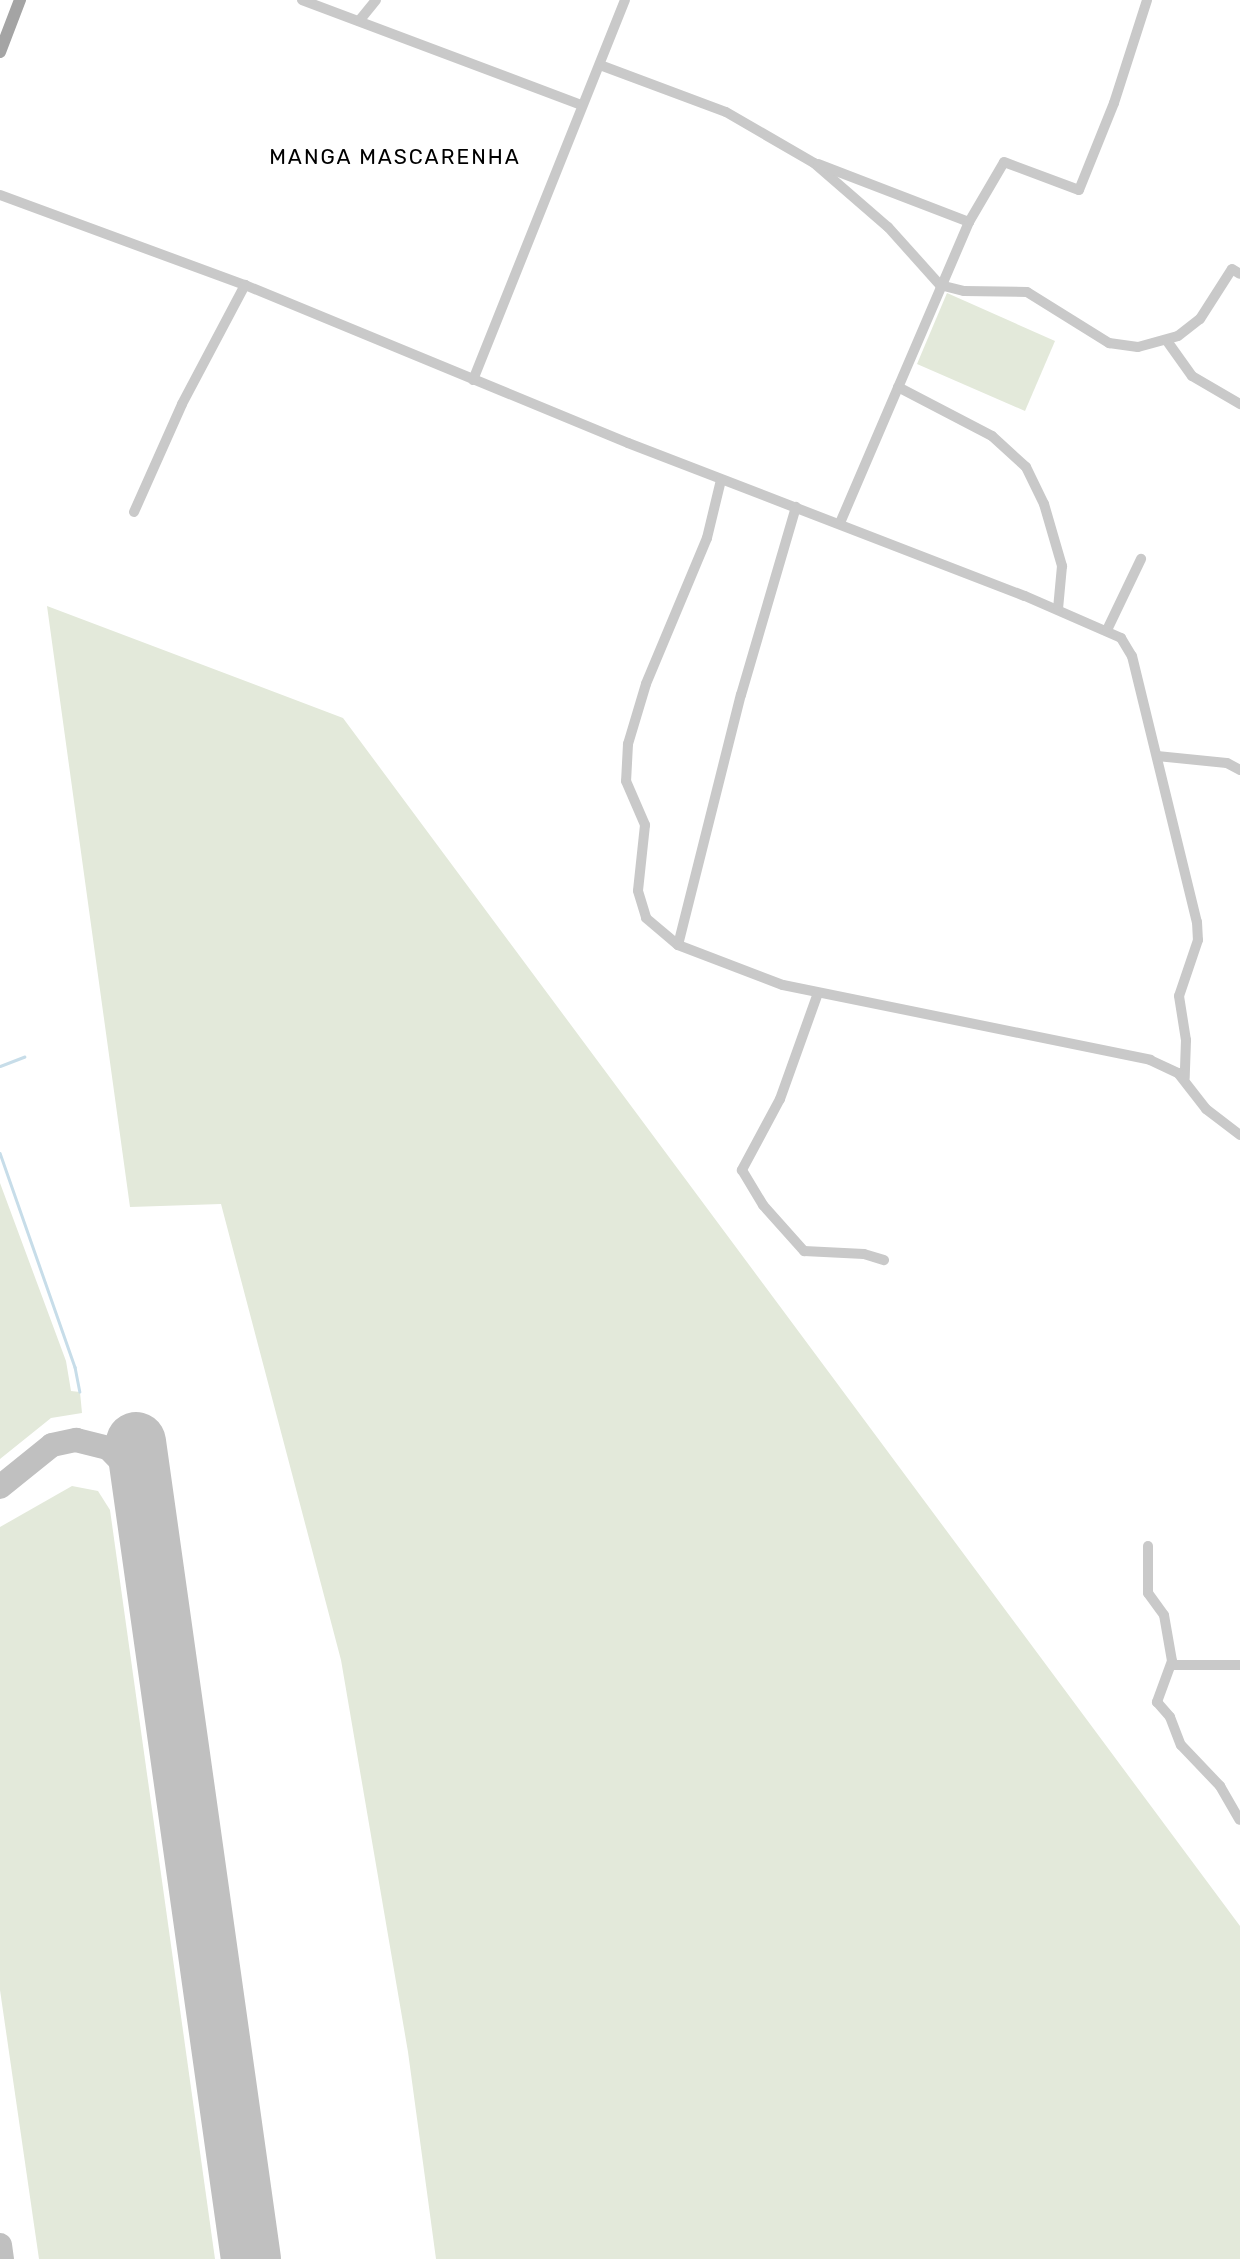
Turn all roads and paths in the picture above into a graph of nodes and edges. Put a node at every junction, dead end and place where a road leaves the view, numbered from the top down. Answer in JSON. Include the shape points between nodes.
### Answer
{"nodes":[{"id":1,"x":20,"y":0,"type":"edge"},
{"id":2,"x":302,"y":0,"type":"edge"},
{"id":3,"x":376,"y":0,"type":"edge"},
{"id":4,"x":625,"y":0,"type":"edge"},
{"id":5,"x":1147,"y":0,"type":"edge"},
{"id":6,"x":359,"y":21,"type":"junction"},
{"id":7,"x":0,"y":52,"type":"edge"},
{"id":8,"x":600,"y":65,"type":"junction"},
{"id":9,"x":581,"y":105,"type":"junction"},
{"id":10,"x":814,"y":163,"type":"junction"},
{"id":11,"x":0,"y":195,"type":"edge"},
{"id":12,"x":969,"y":222,"type":"junction"},
{"id":13,"x":1240,"y":274,"type":"edge"},
{"id":14,"x":245,"y":285,"type":"junction"},
{"id":15,"x":940,"y":285,"type":"junction"},
{"id":16,"x":1167,"y":341,"type":"junction"},
{"id":17,"x":473,"y":380,"type":"junction"},
{"id":18,"x":898,"y":387,"type":"junction"},
{"id":19,"x":1240,"y":404,"type":"edge"},
{"id":20,"x":721,"y":480,"type":"junction"},
{"id":21,"x":796,"y":508,"type":"junction"},
{"id":22,"x":134,"y":512,"type":"dead end"},
{"id":23,"x":840,"y":523,"type":"junction"},
{"id":24,"x":1141,"y":559,"type":"dead end"},
{"id":25,"x":1058,"y":609,"type":"junction"},
{"id":26,"x":1107,"y":630,"type":"junction"},
{"id":27,"x":1157,"y":756,"type":"junction"},
{"id":28,"x":1240,"y":771,"type":"edge"},
{"id":29,"x":678,"y":945,"type":"junction"},
{"id":30,"x":818,"y":993,"type":"junction"},
{"id":31,"x":1185,"y":1078,"type":"junction"},
{"id":32,"x":1240,"y":1135,"type":"edge"},
{"id":33,"x":884,"y":1260,"type":"dead end"},
{"id":34,"x":1148,"y":1546,"type":"dead end"},
{"id":35,"x":1172,"y":1665,"type":"junction"},
{"id":36,"x":1240,"y":1665,"type":"edge"},
{"id":37,"x":1240,"y":1821,"type":"edge"}],
"edges":[{"from":1,"to":7,"type":"main road"},
{"from":2,"to":6,"type":"street"},
{"from":3,"to":6,"type":"street"},
{"from":4,"to":8,"type":"street"},
{"from":5,"to":12,"type":"street","via":[[1114,103],[1079,190],[1004,162]]},
{"from":6,"to":9,"type":"street"},
{"from":8,"to":9,"type":"street"},
{"from":8,"to":10,"type":"street","via":[[726,112]]},
{"from":9,"to":17,"type":"street"},
{"from":10,"to":12,"type":"street"},
{"from":10,"to":15,"type":"street","via":[[888,227]]},
{"from":11,"to":14,"type":"street"},
{"from":12,"to":15,"type":"street"},
{"from":13,"to":16,"type":"street","via":[[1232,270],[1200,319]]},
{"from":14,"to":17,"type":"street"},
{"from":14,"to":22,"type":"street"},
{"from":15,"to":16,"type":"street","via":[[964,291],[1027,292],[1117,345],[1138,347]]},
{"from":15,"to":18,"type":"street"},
{"from":16,"to":19,"type":"street","via":[[1192,376]]},
{"from":17,"to":20,"type":"street"},
{"from":18,"to":23,"type":"street"},
{"from":18,"to":25,"type":"street","via":[[992,436],[1026,467],[1044,504],[1062,566]]},
{"from":20,"to":21,"type":"street"},
{"from":20,"to":29,"type":"street","via":[[707,538],[646,684],[625,770],[645,825],[641,904],[646,918]]},
{"from":21,"to":23,"type":"street"},
{"from":21,"to":29,"type":"street","via":[[741,695]]},
{"from":23,"to":25,"type":"street"},
{"from":24,"to":26,"type":"street"},
{"from":25,"to":26,"type":"street"},
{"from":26,"to":27,"type":"street","via":[[1121,638],[1132,656]]},
{"from":27,"to":28,"type":"street","via":[[1227,763]]},
{"from":27,"to":31,"type":"street","via":[[1197,922],[1198,940],[1179,996],[1186,1040]]},
{"from":29,"to":30,"type":"street","via":[[771,981]]},
{"from":30,"to":31,"type":"street","via":[[979,1029],[1079,1043],[1150,1060]]},
{"from":30,"to":33,"type":"street","via":[[780,1100],[742,1170],[763,1205],[804,1251]]},
{"from":31,"to":32,"type":"street","via":[[1206,1109]]},
{"from":34,"to":35,"type":"street","via":[[1147,1592],[1164,1615]]},
{"from":35,"to":36,"type":"street"},
{"from":35,"to":37,"type":"street","via":[[1157,1703],[1170,1717],[1181,1745],[1220,1786]]}]}
